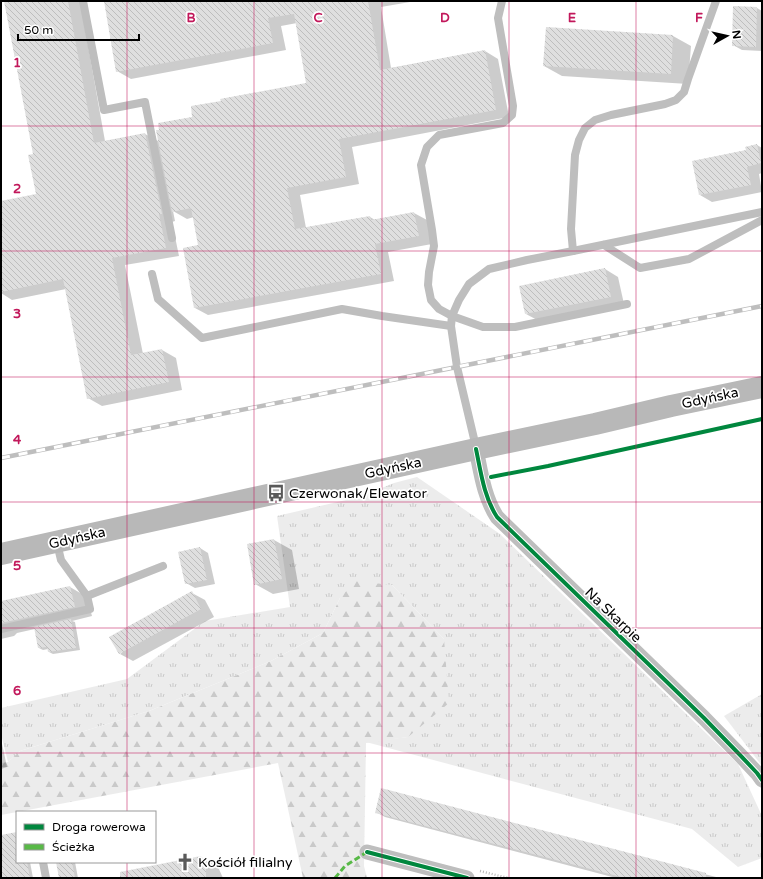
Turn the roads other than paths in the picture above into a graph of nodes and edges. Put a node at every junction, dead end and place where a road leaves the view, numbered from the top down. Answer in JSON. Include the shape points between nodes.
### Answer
{"nodes":[{"id":1,"x":83,"y":1,"type":"edge"},
{"id":2,"x":502,"y":1,"type":"edge"},
{"id":3,"x":716,"y":1,"type":"edge"},
{"id":4,"x":762,"y":212,"type":"edge"},
{"id":5,"x":762,"y":220,"type":"edge"},
{"id":6,"x":172,"y":238,"type":"dead end"},
{"id":7,"x":604,"y":245,"type":"junction"},
{"id":8,"x":574,"y":251,"type":"junction"},
{"id":9,"x":152,"y":274,"type":"dead end"},
{"id":10,"x":627,"y":304,"type":"dead end"},
{"id":11,"x":452,"y":316,"type":"junction"},
{"id":12,"x":451,"y":326,"type":"junction"},
{"id":13,"x":762,"y":387,"type":"edge"},
{"id":14,"x":476,"y":449,"type":"junction"},
{"id":15,"x":57,"y":542,"type":"junction"},
{"id":16,"x":1,"y":554,"type":"edge"},
{"id":17,"x":163,"y":566,"type":"dead end"},
{"id":18,"x":87,"y":596,"type":"junction"},
{"id":19,"x":1,"y":629,"type":"edge"},
{"id":20,"x":762,"y":780,"type":"edge"},
{"id":21,"x":367,"y":852,"type":"dead end"},
{"id":22,"x":43,"y":863,"type":"edge"},
{"id":23,"x":46,"y":878,"type":"edge"},
{"id":24,"x":467,"y":878,"type":"edge"}],
"edges":[{"from":1,"to":6,"type":"lane","via":[[104,110],[145,102]]},
{"from":2,"to":11,"type":"lane","via":[[498,18],[513,106],[512,115],[503,123],[439,135],[427,147],[421,165],[434,246],[428,272],[431,300],[439,309]]},
{"from":3,"to":8,"type":"lane","via":[[684,92],[676,100],[595,120],[585,128],[575,155],[571,229]]},
{"from":4,"to":7,"type":"lane"},
{"from":5,"to":7,"type":"lane","via":[[689,259],[640,268]]},
{"from":7,"to":8,"type":"lane"},
{"from":8,"to":11,"type":"lane","via":[[489,268],[469,284]]},
{"from":9,"to":12,"type":"lane","via":[[158,299],[202,338],[342,309]]},
{"from":10,"to":11,"type":"lane","via":[[516,327],[482,327]]},
{"from":11,"to":12,"type":"lane"},
{"from":12,"to":14,"type":"lane","via":[[457,367]]},
{"from":13,"to":14,"type":"main road","name":"Gdyńska"},
{"from":14,"to":15,"type":"main road","name":"Gdyńska"},
{"from":14,"to":20,"type":"street","name":"Na Skarpie","via":[[486,494],[497,517],[704,718]]},
{"from":15,"to":16,"type":"main road","name":"Gdyńska"},
{"from":15,"to":18,"type":"lane","via":[[61,560]]},
{"from":17,"to":18,"type":"lane"},
{"from":18,"to":19,"type":"lane","via":[[90,609]]},
{"from":21,"to":24,"type":"street"},
{"from":22,"to":23,"type":"lane"}]}
